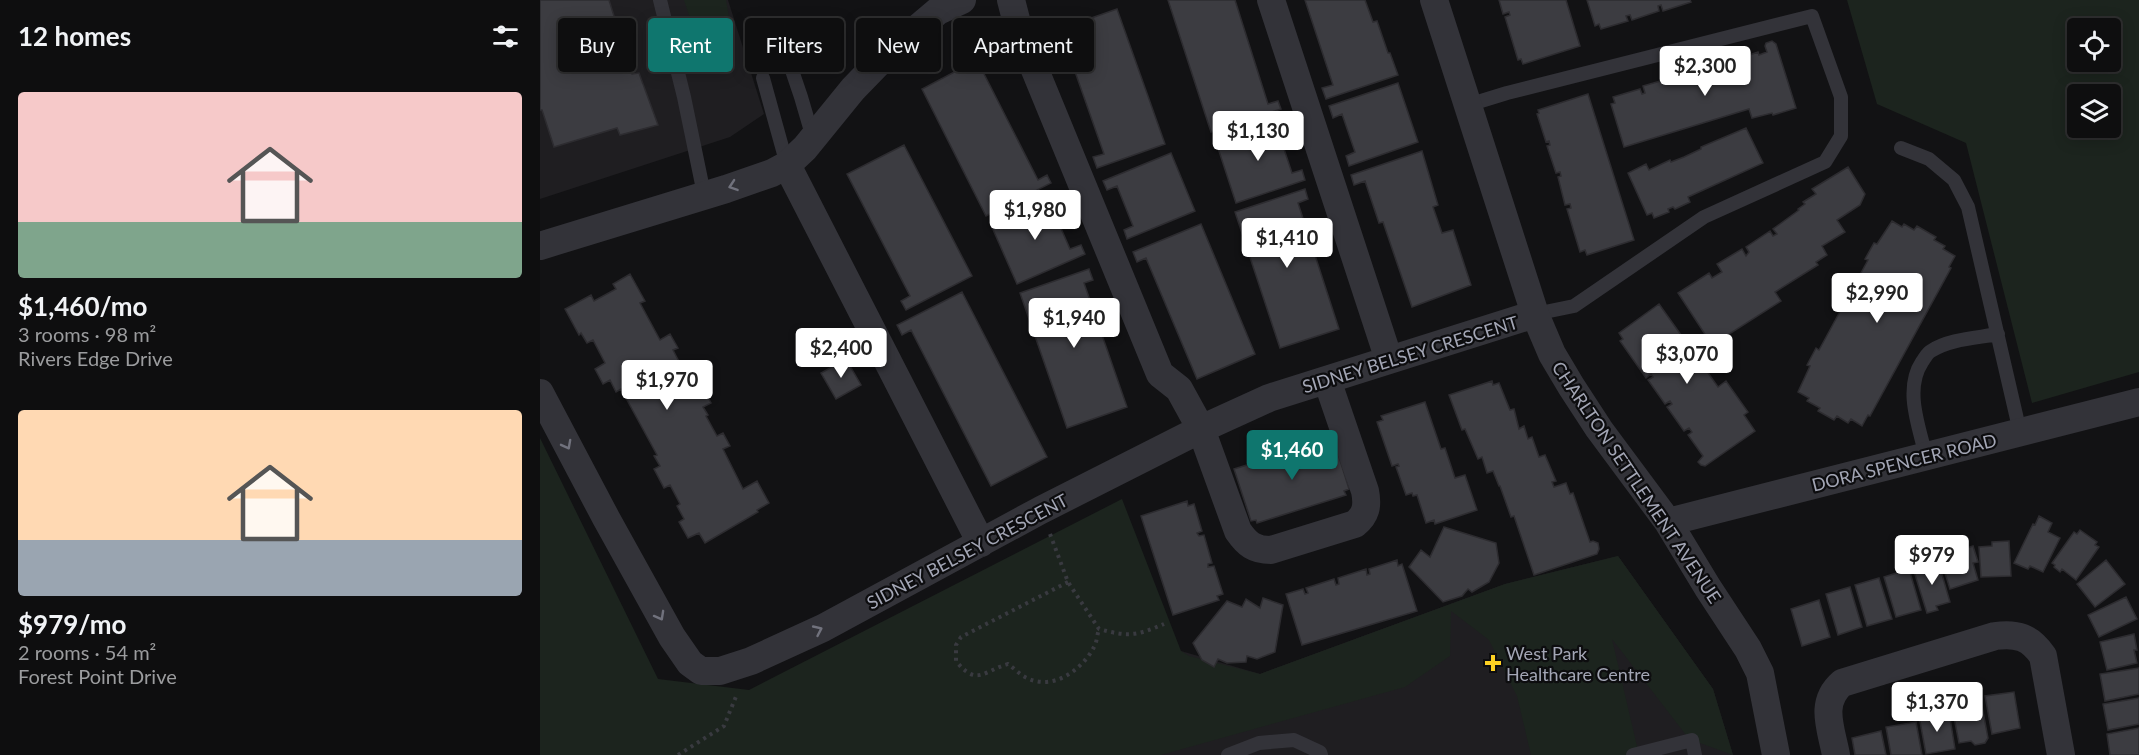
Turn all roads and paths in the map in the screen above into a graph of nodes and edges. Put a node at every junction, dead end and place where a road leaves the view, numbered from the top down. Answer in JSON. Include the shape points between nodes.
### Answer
{"nodes":[{"id":1,"x":660,"y":0,"type":"edge"},
{"id":2,"x":962,"y":0,"type":"edge"},
{"id":3,"x":1011,"y":0,"type":"edge"},
{"id":4,"x":1271,"y":0,"type":"edge"},
{"id":5,"x":1434,"y":0,"type":"edge"},
{"id":6,"x":792,"y":72,"type":"edge"},
{"id":7,"x":763,"y":78,"type":"dead end"},
{"id":8,"x":1468,"y":105,"type":"junction"},
{"id":9,"x":813,"y":138,"type":"junction"},
{"id":10,"x":1901,"y":148,"type":"dead end"},
{"id":11,"x":787,"y":165,"type":"junction"},
{"id":12,"x":704,"y":194,"type":"junction"},
{"id":13,"x":540,"y":246,"type":"edge"},
{"id":14,"x":1535,"y":314,"type":"junction"},
{"id":15,"x":1998,"y":334,"type":"junction"},
{"id":16,"x":1389,"y":360,"type":"junction"},
{"id":17,"x":1327,"y":380,"type":"junction"},
{"id":18,"x":540,"y":393,"type":"edge"},
{"id":19,"x":2139,"y":402,"type":"edge"},
{"id":20,"x":1202,"y":429,"type":"junction"},
{"id":21,"x":2020,"y":432,"type":"junction"},
{"id":22,"x":1926,"y":456,"type":"junction"},
{"id":23,"x":1041,"y":510,"type":"junction"},
{"id":24,"x":1668,"y":522,"type":"junction"},
{"id":25,"x":981,"y":543,"type":"junction"},
{"id":26,"x":1068,"y":582,"type":"junction"},
{"id":27,"x":1164,"y":624,"type":"dead end"},
{"id":28,"x":1099,"y":629,"type":"junction"},
{"id":29,"x":751,"y":661,"type":"junction"},
{"id":30,"x":678,"y":755,"type":"edge"},
{"id":31,"x":1228,"y":755,"type":"edge"},
{"id":32,"x":1322,"y":755,"type":"edge"},
{"id":33,"x":1633,"y":755,"type":"edge"},
{"id":34,"x":1695,"y":755,"type":"edge"},
{"id":35,"x":1776,"y":755,"type":"edge"},
{"id":36,"x":1836,"y":755,"type":"edge"},
{"id":37,"x":2061,"y":755,"type":"edge"}],
"edges":[{"from":1,"to":12,"type":"lane"},
{"from":2,"to":9,"type":"street","via":[[938,11],[886,55]]},
{"from":3,"to":20,"type":"street","via":[[1019,31],[1160,374],[1179,389]]},
{"from":4,"to":16,"type":"street"},
{"from":5,"to":8,"type":"street","name":"CHARLTON SETTLEMENT AVENUE"},
{"from":6,"to":9,"type":"lane"},
{"from":7,"to":11,"type":"lane"},
{"from":8,"to":14,"type":"street","name":"CHARLTON SETTLEMENT AVENUE"},
{"from":8,"to":14,"type":"lane","via":[[1812,16],[1841,97],[1841,136],[1825,162],[1704,218],[1574,306]]},
{"from":9,"to":11,"type":"street"},
{"from":10,"to":15,"type":"lane","via":[[1929,159],[1954,180],[1968,207]]},
{"from":11,"to":12,"type":"street","one_way":true},
{"from":11,"to":25,"type":"street"},
{"from":12,"to":13,"type":"street"},
{"from":14,"to":16,"type":"street","name":"SIDNEY BELSEY CRESCENT"},
{"from":14,"to":24,"type":"street","name":"CHARLTON SETTLEMENT AVENUE","via":[[1571,386]]},
{"from":15,"to":21,"type":"lane"},
{"from":15,"to":22,"type":"lane","via":[[1929,351],[1919,366],[1914,401]]},
{"from":16,"to":17,"type":"street","name":"SIDNEY BELSEY CRESCENT"},
{"from":17,"to":20,"type":"street","name":"SIDNEY BELSEY CRESCENT","via":[[1269,398]]},
{"from":17,"to":20,"type":"street","via":[[1367,500],[1363,517],[1355,524],[1270,550],[1246,543],[1238,531]]},
{"from":18,"to":29,"type":"street","name":"SIDNEY BELSEY CRESCENT","one_way":true,"via":[[644,587],[690,663],[701,671],[720,671]]},
{"from":19,"to":21,"type":"street","name":"DORA SPENCER ROAD"},
{"from":20,"to":23,"type":"street","name":"SIDNEY BELSEY CRESCENT"},
{"from":21,"to":22,"type":"street","name":"DORA SPENCER ROAD"},
{"from":22,"to":24,"type":"street","name":"DORA SPENCER ROAD"},
{"from":23,"to":25,"type":"street","name":"SIDNEY BELSEY CRESCENT"},
{"from":23,"to":26,"type":"path"},
{"from":24,"to":35,"type":"street","name":"CHARLTON SETTLEMENT AVENUE","via":[[1760,673]]},
{"from":29,"to":25,"type":"street","name":"SIDNEY BELSEY CRESCENT","one_way":true,"via":[[823,628]]},
{"from":26,"to":28,"type":"path"},
{"from":26,"to":28,"type":"path","via":[[961,638],[956,645],[956,661],[965,672],[980,676],[1008,664],[1027,678],[1055,681],[1075,671],[1095,645]]},
{"from":27,"to":28,"type":"path","via":[[1134,635]]},
{"from":29,"to":30,"type":"path","via":[[724,726]]},
{"from":31,"to":32,"type":"lane","via":[[1259,743],[1294,740]]},
{"from":33,"to":34,"type":"lane","via":[[1692,740]]},
{"from":36,"to":37,"type":"street","via":[[1829,700],[1842,683],[2006,634],[2035,644],[2043,656]]}]}
